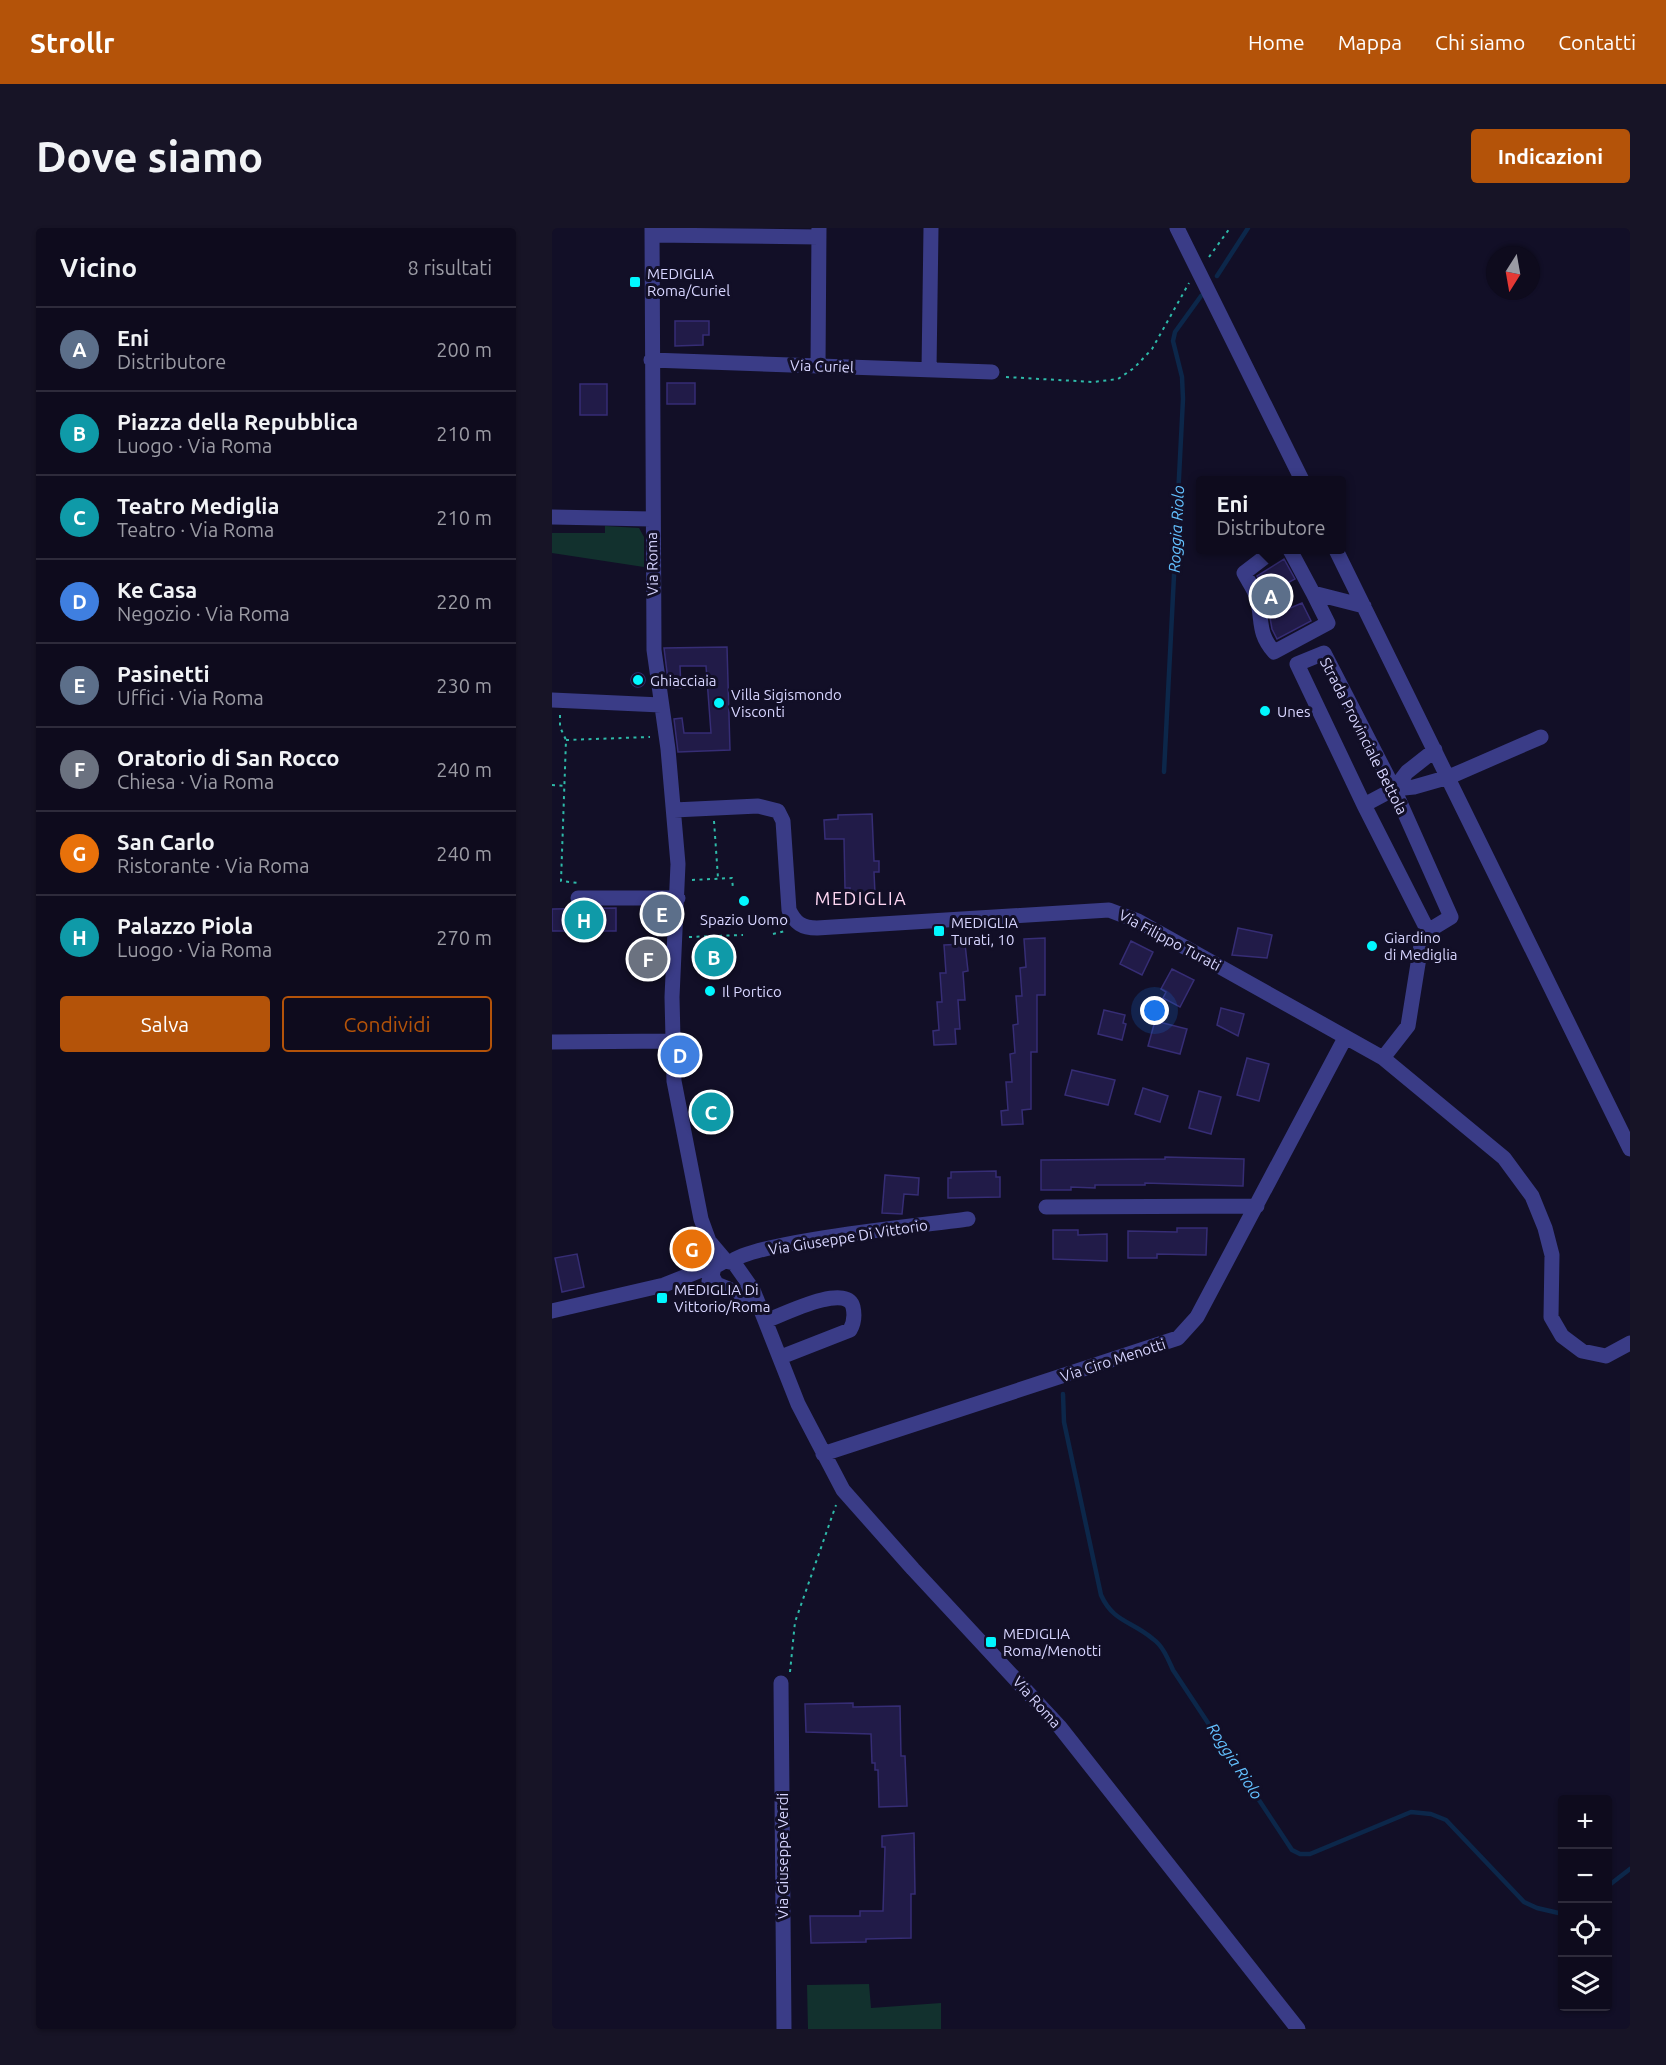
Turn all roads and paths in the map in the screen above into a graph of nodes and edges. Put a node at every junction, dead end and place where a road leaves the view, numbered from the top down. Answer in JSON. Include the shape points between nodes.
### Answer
{"nodes":[{"id":1,"x":932,"y":228,"type":"edge"},
{"id":2,"x":1177,"y":228,"type":"edge"},
{"id":3,"x":1230,"y":228,"type":"edge"},
{"id":4,"x":652,"y":232,"type":"edge"},
{"id":5,"x":819,"y":232,"type":"edge"},
{"id":6,"x":1199,"y":272,"type":"junction"},
{"id":7,"x":651,"y":360,"type":"junction"},
{"id":8,"x":818,"y":366,"type":"junction"},
{"id":9,"x":929,"y":370,"type":"junction"},
{"id":10,"x":992,"y":372,"type":"joint"},
{"id":11,"x":1300,"y":476,"type":"edge"},
{"id":12,"x":552,"y":517,"type":"edge"},
{"id":13,"x":651,"y":519,"type":"junction"},
{"id":14,"x":1268,"y":554,"type":"edge"},
{"id":15,"x":1293,"y":554,"type":"edge"},
{"id":16,"x":1338,"y":554,"type":"edge"},
{"id":17,"x":1313,"y":592,"type":"junction"},
{"id":18,"x":1364,"y":606,"type":"junction"},
{"id":19,"x":556,"y":700,"type":"edge"},
{"id":20,"x":661,"y":705,"type":"junction"},
{"id":21,"x":667,"y":736,"type":"junction"},
{"id":22,"x":1541,"y":738,"type":"dead end"},
{"id":23,"x":566,"y":740,"type":"junction"},
{"id":24,"x":1435,"y":750,"type":"junction"},
{"id":25,"x":1449,"y":777,"type":"junction"},
{"id":26,"x":552,"y":785,"type":"edge"},
{"id":27,"x":566,"y":786,"type":"junction"},
{"id":28,"x":1394,"y":789,"type":"junction"},
{"id":29,"x":1364,"y":805,"type":"junction"},
{"id":30,"x":713,"y":808,"type":"junction"},
{"id":31,"x":674,"y":810,"type":"junction"},
{"id":32,"x":718,"y":878,"type":"junction"},
{"id":33,"x":678,"y":880,"type":"junction"},
{"id":34,"x":733,"y":889,"type":"dead end"},
{"id":35,"x":578,"y":898,"type":"joint"},
{"id":36,"x":678,"y":898,"type":"junction"},
{"id":37,"x":1428,"y":931,"type":"junction"},
{"id":38,"x":743,"y":935,"type":"dead end"},
{"id":39,"x":676,"y":937,"type":"junction"},
{"id":40,"x":1345,"y":1038,"type":"junction"},
{"id":41,"x":672,"y":1041,"type":"junction"},
{"id":42,"x":552,"y":1042,"type":"edge"},
{"id":43,"x":1383,"y":1059,"type":"junction"},
{"id":44,"x":1630,"y":1149,"type":"edge"},
{"id":45,"x":1257,"y":1206,"type":"junction"},
{"id":46,"x":1046,"y":1207,"type":"dead end"},
{"id":47,"x":968,"y":1219,"type":"dead end"},
{"id":48,"x":728,"y":1263,"type":"junction"},
{"id":49,"x":682,"y":1279,"type":"junction"},
{"id":50,"x":721,"y":1287,"type":"junction"},
{"id":51,"x":552,"y":1311,"type":"edge"},
{"id":52,"x":762,"y":1314,"type":"junction"},
{"id":53,"x":1627,"y":1347,"type":"edge"},
{"id":54,"x":781,"y":1358,"type":"junction"},
{"id":55,"x":823,"y":1454,"type":"junction"},
{"id":56,"x":843,"y":1490,"type":"junction"},
{"id":57,"x":781,"y":1683,"type":"joint"},
{"id":58,"x":784,"y":2029,"type":"edge"},
{"id":59,"x":1298,"y":2029,"type":"edge"}],
"edges":[{"from":1,"to":9,"type":"street"},
{"from":2,"to":6,"type":"street"},
{"from":3,"to":6,"type":"path"},
{"from":4,"to":5,"type":"street"},
{"from":4,"to":7,"type":"street","name":"Via Roma"},
{"from":5,"to":8,"type":"street"},
{"from":6,"to":10,"type":"path","via":[[1185,286],[1152,349],[1118,379],[1040,381],[1010,379]]},
{"from":6,"to":11,"type":"street"},
{"from":7,"to":8,"type":"street","name":"Via Curiel"},
{"from":7,"to":13,"type":"street","name":"Via Roma"},
{"from":8,"to":9,"type":"street","name":"Via Curiel"},
{"from":9,"to":10,"type":"street","name":"Via Curiel"},
{"from":12,"to":13,"type":"street"},
{"from":13,"to":20,"type":"street","name":"Via Roma","via":[[655,663]]},
{"from":14,"to":17,"type":"street","via":[[1244,573],[1257,598],[1265,641],[1274,652],[1328,623]]},
{"from":15,"to":17,"type":"street"},
{"from":16,"to":18,"type":"street"},
{"from":17,"to":18,"type":"street"},
{"from":18,"to":24,"type":"street"},
{"from":19,"to":20,"type":"street"},
{"from":19,"to":23,"type":"path"},
{"from":20,"to":21,"type":"street","name":"Via Roma"},
{"from":21,"to":23,"type":"path"},
{"from":21,"to":31,"type":"street","name":"Via Roma"},
{"from":22,"to":25,"type":"street"},
{"from":23,"to":27,"type":"path"},
{"from":24,"to":25,"type":"street"},
{"from":24,"to":28,"type":"street","via":[[1407,772]]},
{"from":25,"to":28,"type":"street"},
{"from":25,"to":44,"type":"street"},
{"from":26,"to":27,"type":"path"},
{"from":27,"to":35,"type":"path","via":[[561,881],[579,882]]},
{"from":28,"to":29,"type":"street"},
{"from":28,"to":29,"type":"street","name":"Strada Provinciale Bettola","via":[[1324,653],[1297,664]]},
{"from":28,"to":37,"type":"street","name":"Strada Provinciale Bettola","via":[[1451,917]]},
{"from":29,"to":37,"type":"street","name":"Strada Provinciale Bettola"},
{"from":30,"to":31,"type":"street","name":"Via Filippo Turati"},
{"from":30,"to":32,"type":"path"},
{"from":30,"to":40,"type":"street","name":"Via Filippo Turati","via":[[763,806],[780,813],[789,910],[803,927],[1114,911]]},
{"from":31,"to":33,"type":"street","name":"Via Roma"},
{"from":32,"to":33,"type":"path"},
{"from":32,"to":34,"type":"path","via":[[732,878]]},
{"from":33,"to":36,"type":"street","name":"Via Roma"},
{"from":35,"to":36,"type":"street"},
{"from":36,"to":39,"type":"street","name":"Via Roma"},
{"from":37,"to":43,"type":"street","via":[[1421,945],[1408,1026]]},
{"from":38,"to":39,"type":"path"},
{"from":39,"to":41,"type":"street","name":"Via Roma"},
{"from":40,"to":43,"type":"street","name":"Via Filippo Turati"},
{"from":40,"to":45,"type":"street","name":"Via Ciro Menotti"},
{"from":41,"to":42,"type":"street"},
{"from":41,"to":48,"type":"street","name":"Via Roma","via":[[675,1097],[696,1198],[709,1241]]},
{"from":43,"to":53,"type":"street","name":"Via Filippo Turati","via":[[1504,1158],[1532,1196],[1551,1256],[1551,1317],[1562,1336],[1582,1351],[1606,1356]]},
{"from":45,"to":46,"type":"street"},
{"from":45,"to":55,"type":"street","name":"Via Ciro Menotti","via":[[1197,1317],[1178,1338]]},
{"from":47,"to":48,"type":"street","name":"Via Giuseppe Di Vittorio","via":[[748,1252]]},
{"from":48,"to":49,"type":"street","name":"Via Giuseppe Di Vittorio"},
{"from":48,"to":50,"type":"street","via":[[712,1273]]},
{"from":48,"to":50,"type":"street","via":[[738,1281],[732,1288]]},
{"from":48,"to":52,"type":"street","name":"Via Roma","via":[[751,1286]]},
{"from":49,"to":50,"type":"street","name":"Via Giuseppe Di Vittorio","via":[[703,1280]]},
{"from":49,"to":51,"type":"street","name":"Via Giuseppe Di Vittorio"},
{"from":50,"to":52,"type":"street","via":[[743,1295]]},
{"from":52,"to":54,"type":"street","name":"Via Roma"},
{"from":52,"to":54,"type":"street","via":[[832,1297],[846,1297],[850,1301],[854,1319],[850,1330]]},
{"from":54,"to":55,"type":"street","name":"Via Roma"},
{"from":55,"to":56,"type":"street","name":"Via Roma"},
{"from":56,"to":57,"type":"path","via":[[801,1602],[790,1670]]},
{"from":56,"to":59,"type":"street","name":"Via Roma","via":[[1059,1726]]},
{"from":57,"to":58,"type":"street","name":"Via Giuseppe Verdi"}]}
